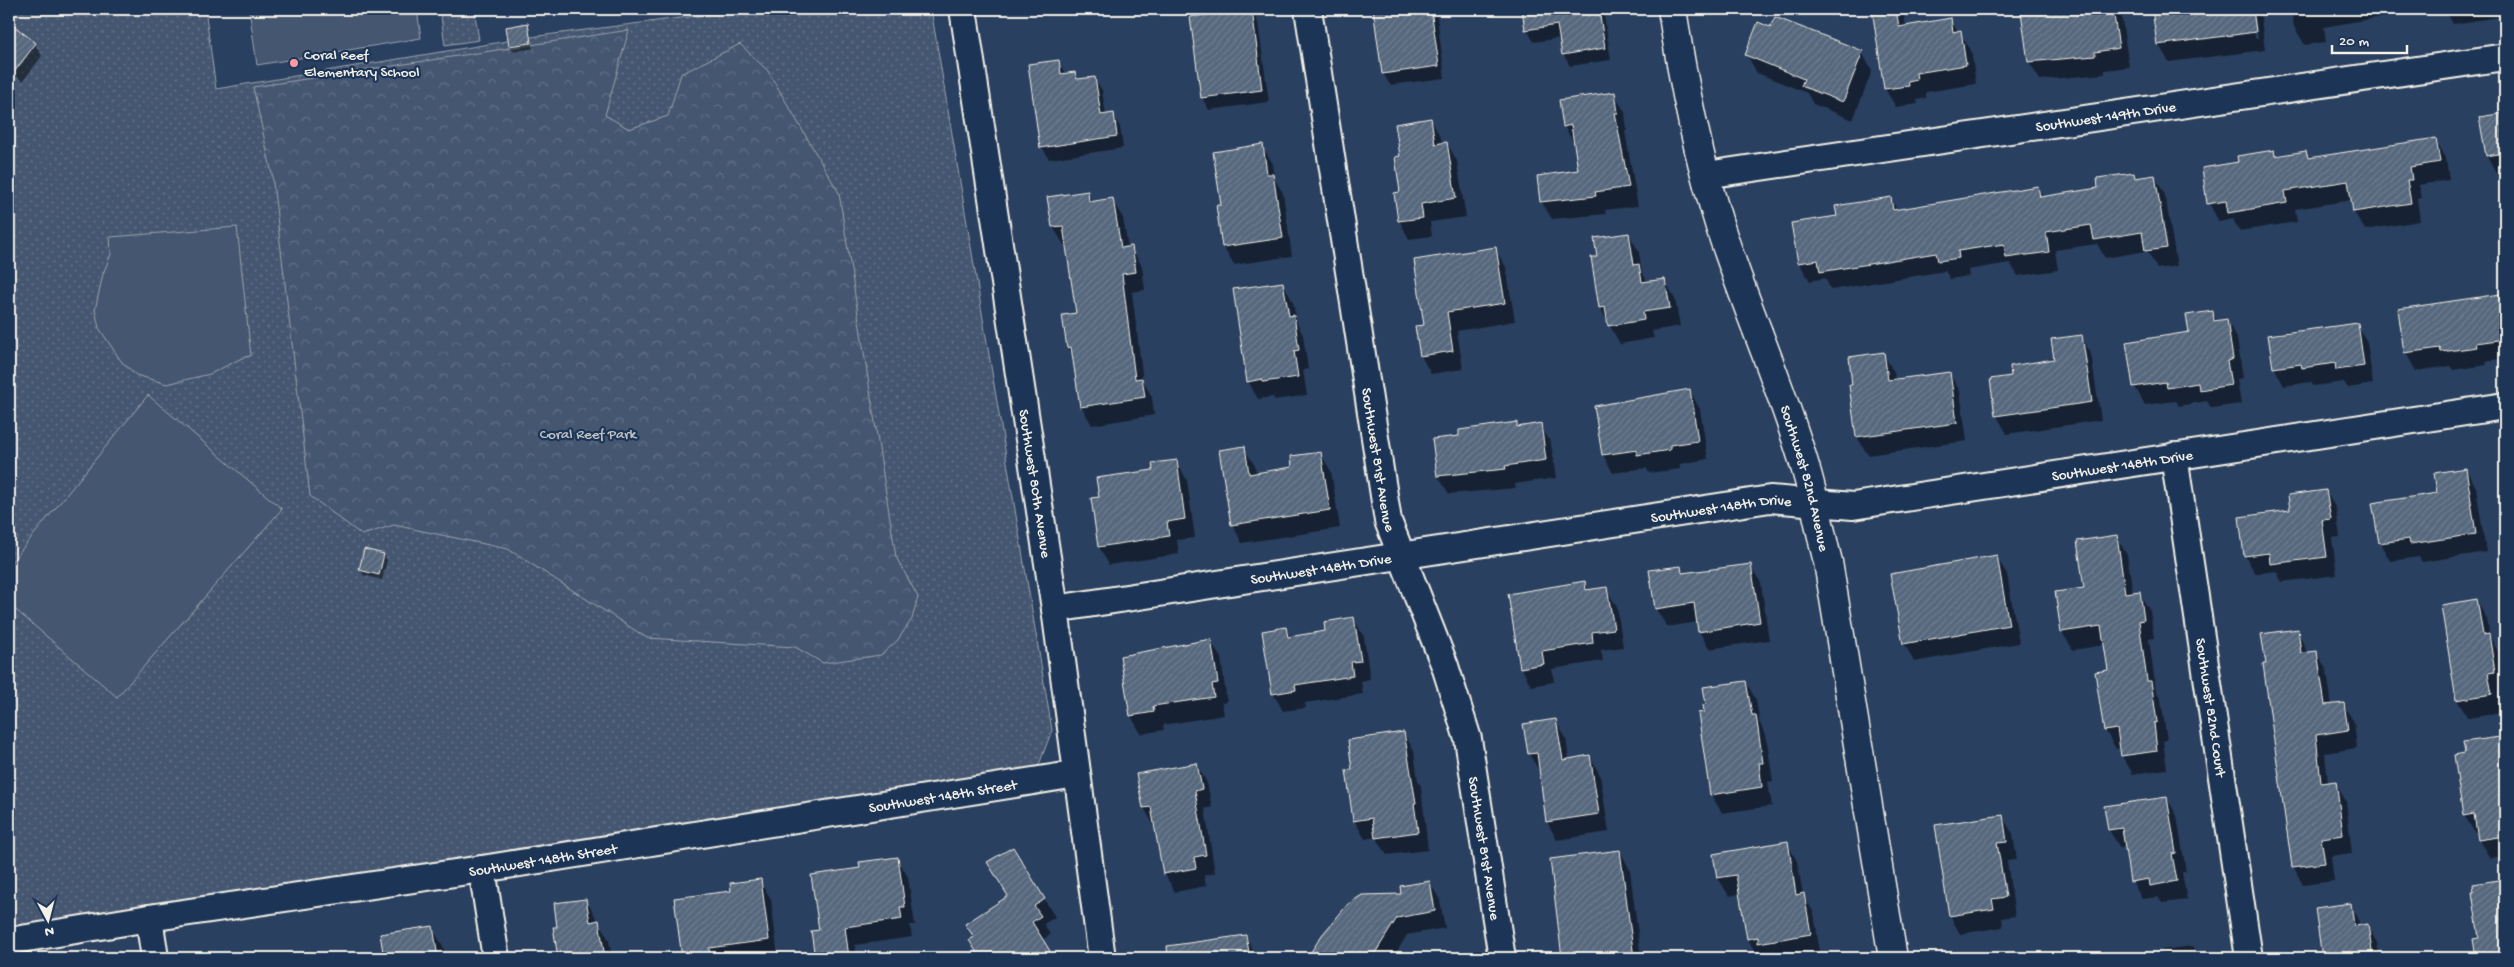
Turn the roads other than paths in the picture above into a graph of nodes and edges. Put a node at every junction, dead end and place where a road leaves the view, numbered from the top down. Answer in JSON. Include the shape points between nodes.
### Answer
{"nodes":[{"id":1,"x":963,"y":9,"type":"edge"},
{"id":2,"x":1308,"y":9,"type":"edge"},
{"id":3,"x":1672,"y":9,"type":"edge"},
{"id":4,"x":2505,"y":57,"type":"edge"},
{"id":5,"x":1706,"y":175,"type":"junction"},
{"id":6,"x":2505,"y":406,"type":"edge"},
{"id":7,"x":2174,"y":456,"type":"junction"},
{"id":8,"x":1814,"y":502,"type":"junction"},
{"id":9,"x":1400,"y":555,"type":"junction"},
{"id":10,"x":1055,"y":609,"type":"junction"},
{"id":11,"x":1076,"y":774,"type":"junction"},
{"id":12,"x":482,"y":869,"type":"junction"},
{"id":13,"x":149,"y":918,"type":"junction"},
{"id":14,"x":9,"y":941,"type":"edge"},
{"id":15,"x":155,"y":958,"type":"edge"},
{"id":16,"x":496,"y":958,"type":"edge"},
{"id":17,"x":1102,"y":958,"type":"edge"},
{"id":18,"x":1502,"y":958,"type":"edge"},
{"id":19,"x":1893,"y":958,"type":"edge"},
{"id":20,"x":2250,"y":958,"type":"edge"}],
"edges":[{"from":1,"to":10,"type":"street","name":"Southwest 80th Avenue"},
{"from":2,"to":9,"type":"street","name":"Southwest 81st Avenue","via":[[1388,521]]},
{"from":3,"to":5,"type":"street","name":"Southwest 82nd Avenue","via":[[1683,82]]},
{"from":4,"to":5,"type":"street","name":"Southwest 149th Drive"},
{"from":5,"to":8,"type":"street","name":"Southwest 82nd Avenue","via":[[1720,226],[1806,469]]},
{"from":6,"to":7,"type":"street","name":"Southwest 148th Drive"},
{"from":7,"to":8,"type":"street","name":"Southwest 148th Drive","via":[[1853,506]]},
{"from":7,"to":20,"type":"street","name":"Southwest 82nd Court"},
{"from":8,"to":9,"type":"street","name":"Southwest 148th Drive","via":[[1770,499]]},
{"from":8,"to":19,"type":"street","name":"Southwest 82nd Avenue","via":[[1828,562]]},
{"from":9,"to":10,"type":"street","name":"Southwest 148th Drive"},
{"from":9,"to":18,"type":"street","name":"Southwest 81st Avenue","via":[[1445,666],[1468,739]]},
{"from":10,"to":11,"type":"street","name":"Southwest 80th Avenue"},
{"from":11,"to":12,"type":"street","name":"Southwest 148th Street"},
{"from":11,"to":17,"type":"street","name":"Southwest 80th Avenue"},
{"from":12,"to":13,"type":"street","name":"Southwest 148th Street"},
{"from":12,"to":16,"type":"street"},
{"from":13,"to":14,"type":"street","name":"Southwest 148th Street"},
{"from":13,"to":15,"type":"street"}]}
